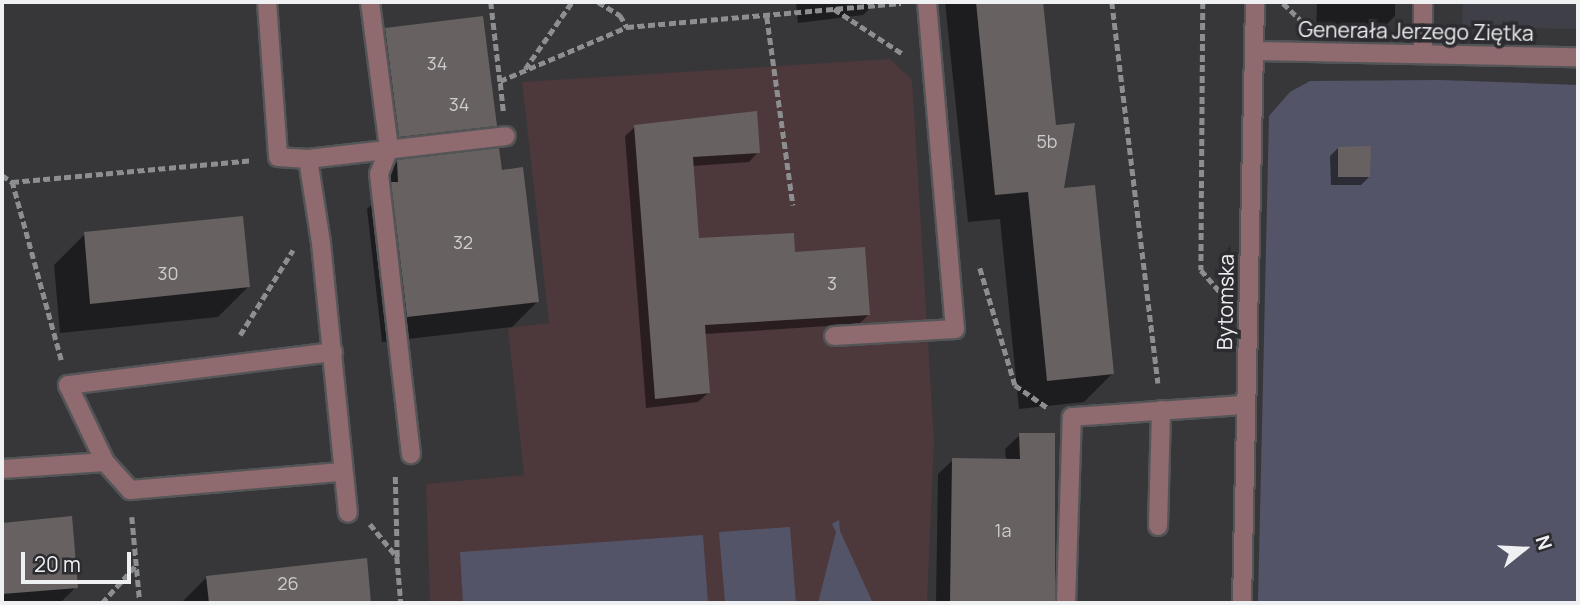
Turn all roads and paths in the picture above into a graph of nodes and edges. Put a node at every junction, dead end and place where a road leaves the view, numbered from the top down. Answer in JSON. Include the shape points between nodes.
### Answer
{"nodes":[{"id":1,"x":267,"y":2,"type":"edge"},
{"id":2,"x":370,"y":2,"type":"edge"},
{"id":3,"x":491,"y":2,"type":"edge"},
{"id":4,"x":572,"y":2,"type":"edge"},
{"id":5,"x":598,"y":2,"type":"edge"},
{"id":6,"x":912,"y":2,"type":"edge"},
{"id":7,"x":927,"y":2,"type":"edge"},
{"id":8,"x":1112,"y":2,"type":"edge"},
{"id":9,"x":1203,"y":2,"type":"edge"},
{"id":10,"x":1255,"y":2,"type":"edge"},
{"id":11,"x":1423,"y":2,"type":"edge"},
{"id":12,"x":834,"y":9,"type":"junction"},
{"id":13,"x":767,"y":17,"type":"junction"},
{"id":14,"x":627,"y":27,"type":"junction"},
{"id":15,"x":1254,"y":51,"type":"junction"},
{"id":16,"x":1423,"y":54,"type":"junction"},
{"id":17,"x":1578,"y":57,"type":"edge"},
{"id":18,"x":525,"y":70,"type":"junction"},
{"id":19,"x":934,"y":75,"type":"junction"},
{"id":20,"x":500,"y":81,"type":"junction"},
{"id":21,"x":506,"y":136,"type":"joint"},
{"id":22,"x":389,"y":148,"type":"junction"},
{"id":23,"x":278,"y":158,"type":"junction"},
{"id":24,"x":308,"y":159,"type":"junction"},
{"id":25,"x":2,"y":175,"type":"edge"},
{"id":26,"x":12,"y":182,"type":"junction"},
{"id":27,"x":793,"y":205,"type":"dead end"},
{"id":28,"x":317,"y":213,"type":"junction"},
{"id":29,"x":977,"y":257,"type":"dead end"},
{"id":30,"x":1222,"y":295,"type":"dead end"},
{"id":31,"x":834,"y":336,"type":"dead end"},
{"id":32,"x":333,"y":352,"type":"junction"},
{"id":33,"x":219,"y":368,"type":"junction"},
{"id":34,"x":68,"y":385,"type":"junction"},
{"id":35,"x":1245,"y":405,"type":"junction"},
{"id":36,"x":1161,"y":410,"type":"junction"},
{"id":37,"x":1072,"y":417,"type":"junction"},
{"id":38,"x":411,"y":454,"type":"dead end"},
{"id":39,"x":105,"y":462,"type":"junction"},
{"id":40,"x":2,"y":469,"type":"edge"},
{"id":41,"x":341,"y":472,"type":"junction"},
{"id":42,"x":395,"y":472,"type":"dead end"},
{"id":43,"x":130,"y":490,"type":"junction"},
{"id":44,"x":348,"y":513,"type":"joint"},
{"id":45,"x":1158,"y":526,"type":"dead end"},
{"id":46,"x":397,"y":557,"type":"junction"},
{"id":47,"x":136,"y":565,"type":"junction"},
{"id":48,"x":102,"y":603,"type":"edge"},
{"id":49,"x":140,"y":603,"type":"edge"},
{"id":50,"x":401,"y":603,"type":"edge"},
{"id":51,"x":1066,"y":603,"type":"edge"},
{"id":52,"x":1242,"y":603,"type":"edge"}],
"edges":[{"from":1,"to":23,"type":"street"},
{"from":2,"to":22,"type":"street"},
{"from":3,"to":20,"type":"path"},
{"from":4,"to":18,"type":"path"},
{"from":5,"to":14,"type":"path","via":[[620,15]]},
{"from":6,"to":12,"type":"path"},
{"from":7,"to":19,"type":"street"},
{"from":8,"to":36,"type":"path"},
{"from":9,"to":30,"type":"path","via":[[1201,270]]},
{"from":10,"to":15,"type":"street","name":"Bytomska"},
{"from":11,"to":16,"type":"street"},
{"from":12,"to":13,"type":"path"},
{"from":12,"to":19,"type":"path"},
{"from":13,"to":14,"type":"path"},
{"from":13,"to":27,"type":"path"},
{"from":14,"to":18,"type":"path"},
{"from":15,"to":16,"type":"street","name":"Generała Jerzego Ziętka"},
{"from":15,"to":35,"type":"street","name":"Bytomska"},
{"from":16,"to":17,"type":"street","name":"Generała Jerzego Ziętka"},
{"from":18,"to":20,"type":"path"},
{"from":19,"to":31,"type":"street","via":[[955,329]]},
{"from":20,"to":21,"type":"path"},
{"from":21,"to":22,"type":"street"},
{"from":22,"to":24,"type":"street"},
{"from":22,"to":38,"type":"street","via":[[380,174]]},
{"from":23,"to":24,"type":"street"},
{"from":23,"to":26,"type":"path"},
{"from":24,"to":28,"type":"street"},
{"from":25,"to":26,"type":"path"},
{"from":26,"to":34,"type":"path"},
{"from":28,"to":32,"type":"street"},
{"from":28,"to":33,"type":"path"},
{"from":29,"to":37,"type":"path","via":[[1015,385]]},
{"from":32,"to":33,"type":"street"},
{"from":32,"to":41,"type":"street"},
{"from":33,"to":34,"type":"street"},
{"from":34,"to":39,"type":"street"},
{"from":35,"to":36,"type":"street"},
{"from":35,"to":52,"type":"street","name":"Bytomska"},
{"from":36,"to":37,"type":"street"},
{"from":36,"to":45,"type":"street"},
{"from":37,"to":51,"type":"street"},
{"from":39,"to":40,"type":"street"},
{"from":39,"to":43,"type":"street"},
{"from":41,"to":43,"type":"street"},
{"from":41,"to":44,"type":"street"},
{"from":42,"to":46,"type":"path"},
{"from":43,"to":47,"type":"path"},
{"from":44,"to":46,"type":"path","via":[[367,519]]},
{"from":46,"to":50,"type":"path"},
{"from":47,"to":48,"type":"path"},
{"from":47,"to":49,"type":"path"}]}
